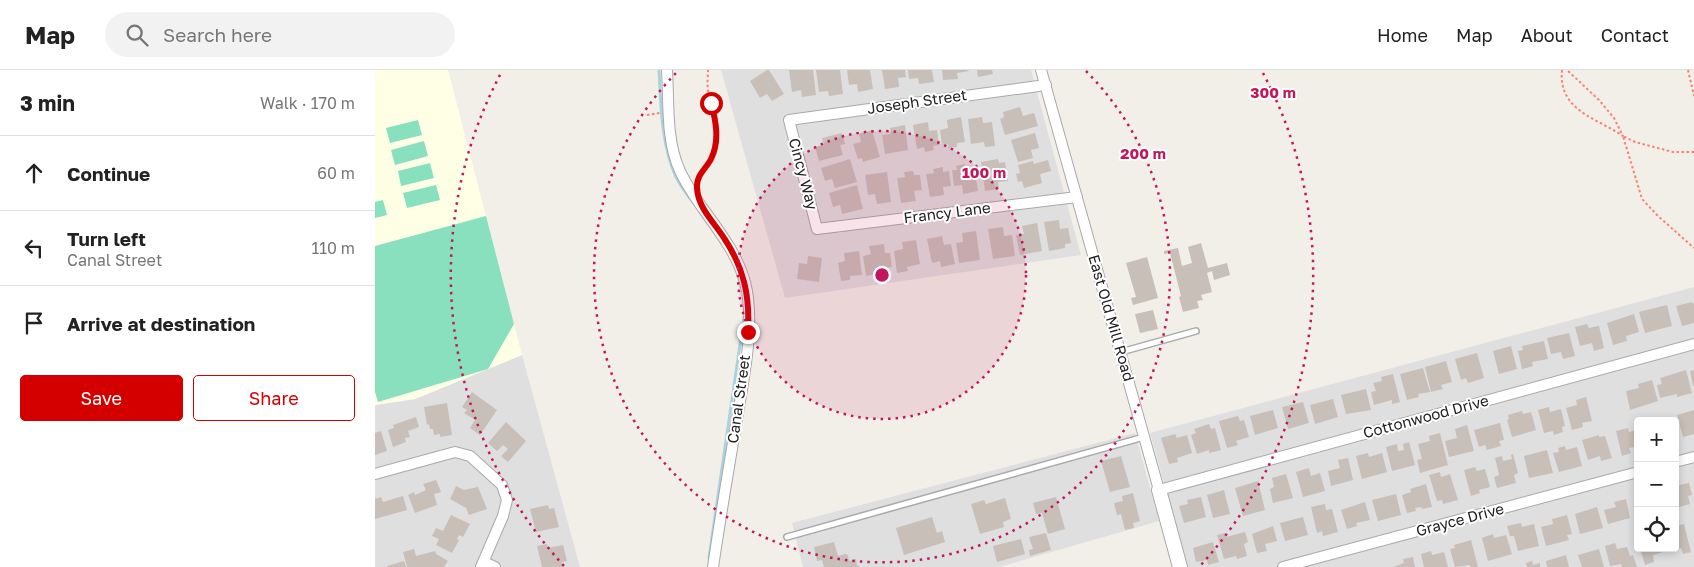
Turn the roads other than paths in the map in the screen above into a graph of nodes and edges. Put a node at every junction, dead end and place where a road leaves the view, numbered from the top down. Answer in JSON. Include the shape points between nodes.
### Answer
{"nodes":[{"id":1,"x":667,"y":70,"type":"edge"},
{"id":2,"x":1041,"y":70,"type":"edge"},
{"id":3,"x":1046,"y":85,"type":"junction"},
{"id":4,"x":789,"y":120,"type":"joint"},
{"id":5,"x":1077,"y":197,"type":"junction"},
{"id":6,"x":817,"y":229,"type":"joint"},
{"id":7,"x":1196,"y":331,"type":"dead end"},
{"id":8,"x":1694,"y":344,"type":"edge"},
{"id":9,"x":1120,"y":352,"type":"junction"},
{"id":10,"x":1144,"y":437,"type":"junction"},
{"id":11,"x":1694,"y":457,"type":"edge"},
{"id":12,"x":1679,"y":461,"type":"edge"},
{"id":13,"x":1634,"y":473,"type":"edge"},
{"id":14,"x":375,"y":474,"type":"edge"},
{"id":15,"x":1159,"y":490,"type":"junction"},
{"id":16,"x":787,"y":537,"type":"dead end"},
{"id":17,"x":482,"y":564,"type":"edge"},
{"id":18,"x":495,"y":567,"type":"edge"},
{"id":19,"x":713,"y":567,"type":"edge"},
{"id":20,"x":1180,"y":567,"type":"edge"},
{"id":21,"x":1283,"y":567,"type":"edge"}],
"edges":[{"from":1,"to":19,"type":"street","name":"Canal Street","via":[[672,142],[677,164],[733,252],[744,279],[749,304],[744,375]]},
{"from":2,"to":3,"type":"street","name":"East Old Mill Road"},
{"from":3,"to":4,"type":"street","name":"Joseph Street"},
{"from":3,"to":5,"type":"street","name":"East Old Mill Road"},
{"from":4,"to":6,"type":"street","name":"Cincy Way"},
{"from":5,"to":6,"type":"street","name":"Francy Lane"},
{"from":5,"to":9,"type":"street","name":"East Old Mill Road"},
{"from":7,"to":9,"type":"lane"},
{"from":8,"to":15,"type":"street","name":"Cottonwood Drive"},
{"from":9,"to":10,"type":"street","name":"East Old Mill Road"},
{"from":10,"to":15,"type":"street","name":"East Old Mill Road"},
{"from":10,"to":16,"type":"lane"},
{"from":11,"to":12,"type":"street"},
{"from":13,"to":21,"type":"street","name":"Grayce Drive"},
{"from":14,"to":17,"type":"street","via":[[455,452],[470,456],[502,485],[507,500]]},
{"from":15,"to":20,"type":"street","name":"East Old Mill Road"},
{"from":17,"to":18,"type":"street"}]}
